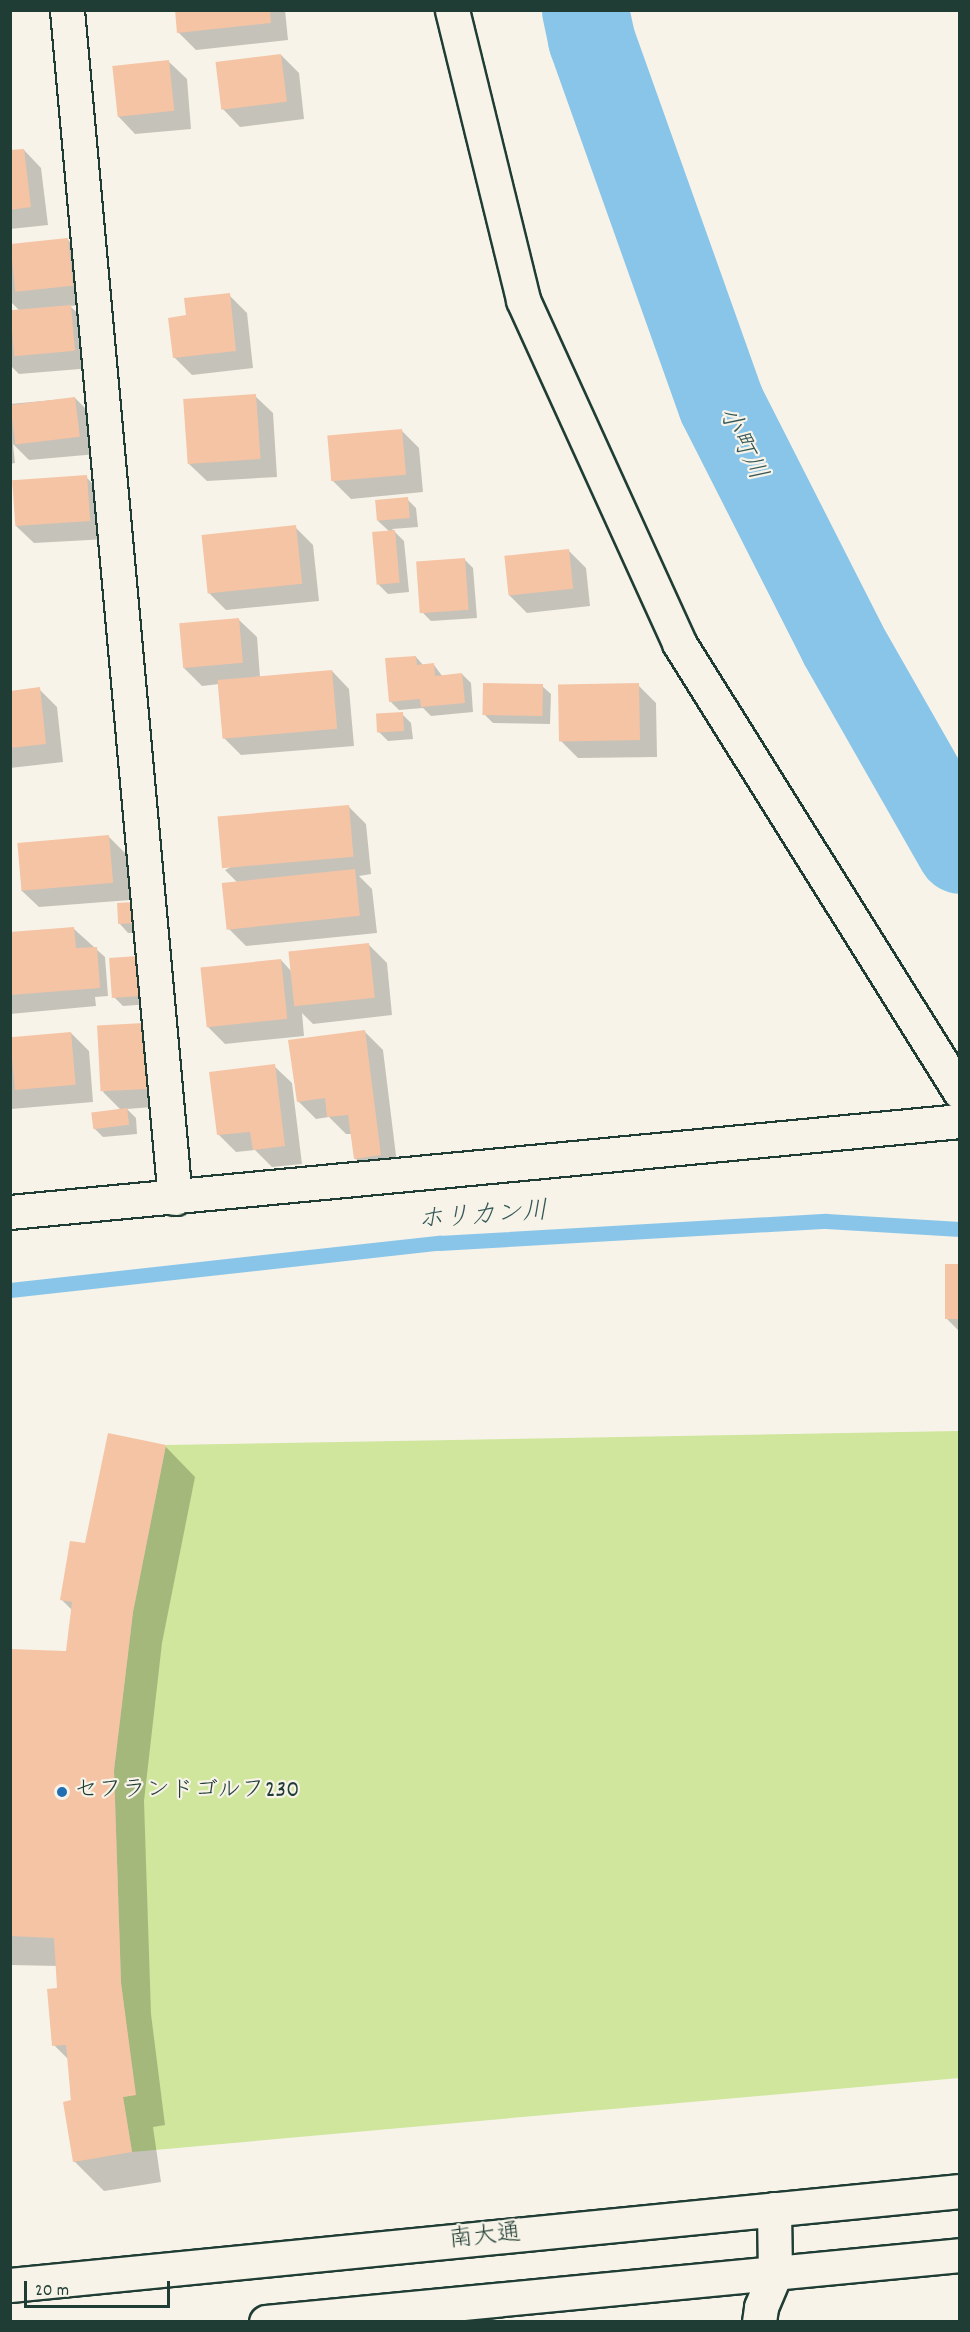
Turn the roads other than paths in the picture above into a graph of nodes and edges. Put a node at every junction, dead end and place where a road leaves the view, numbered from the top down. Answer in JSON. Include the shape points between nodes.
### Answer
{"nodes":[{"id":1,"x":67,"y":10,"type":"edge"},
{"id":2,"x":452,"y":10,"type":"edge"},
{"id":3,"x":960,"y":1092,"type":"edge"},
{"id":4,"x":960,"y":1121,"type":"edge"},
{"id":5,"x":175,"y":1198,"type":"junction"},
{"id":6,"x":10,"y":1212,"type":"edge"},
{"id":7,"x":955,"y":2190,"type":"edge"},
{"id":8,"x":774,"y":2209,"type":"junction"},
{"id":9,"x":960,"y":2255,"type":"edge"},
{"id":10,"x":775,"y":2274,"type":"junction"},
{"id":11,"x":10,"y":2284,"type":"edge"},
{"id":12,"x":266,"y":2322,"type":"edge"},
{"id":13,"x":759,"y":2322,"type":"edge"}],
"edges":[{"from":1,"to":5,"type":"street"},
{"from":2,"to":3,"type":"street","via":[[524,300],[679,643]]},
{"from":4,"to":5,"type":"street"},
{"from":5,"to":6,"type":"street"},
{"from":7,"to":8,"type":"street","name":"南大通"},
{"from":8,"to":10,"type":"street"},
{"from":8,"to":11,"type":"street","name":"南大通"},
{"from":9,"to":10,"type":"street"},
{"from":10,"to":12,"type":"street"},
{"from":10,"to":13,"type":"street"}]}
